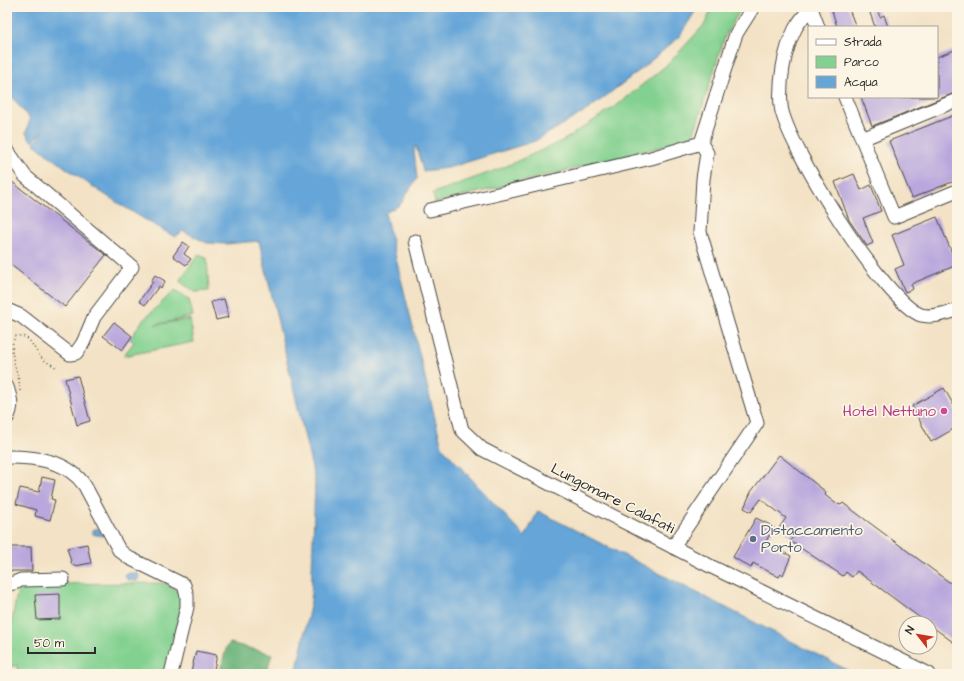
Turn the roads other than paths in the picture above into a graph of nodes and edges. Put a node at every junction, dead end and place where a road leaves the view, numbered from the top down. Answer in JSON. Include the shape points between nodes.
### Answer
{"nodes":[{"id":1,"x":753,"y":7,"type":"edge"},
{"id":2,"x":811,"y":7,"type":"edge"},
{"id":3,"x":818,"y":26,"type":"edge"},
{"id":4,"x":846,"y":98,"type":"edge"},
{"id":5,"x":957,"y":100,"type":"edge"},
{"id":6,"x":862,"y":139,"type":"junction"},
{"id":7,"x":701,"y":143,"type":"junction"},
{"id":8,"x":7,"y":150,"type":"edge"},
{"id":9,"x":957,"y":191,"type":"edge"},
{"id":10,"x":430,"y":210,"type":"dead end"},
{"id":11,"x":415,"y":241,"type":"dead end"},
{"id":12,"x":7,"y":310,"type":"edge"},
{"id":13,"x":957,"y":310,"type":"edge"},
{"id":14,"x":7,"y":387,"type":"edge"},
{"id":15,"x":7,"y":418,"type":"edge"},
{"id":16,"x":7,"y":457,"type":"edge"},
{"id":17,"x":673,"y":547,"type":"junction"},
{"id":18,"x":63,"y":579,"type":"dead end"},
{"id":19,"x":7,"y":584,"type":"edge"},
{"id":20,"x":171,"y":674,"type":"edge"},
{"id":21,"x":929,"y":674,"type":"edge"}],
"edges":[{"from":1,"to":7,"type":"street","via":[[736,34]]},
{"from":2,"to":3,"type":"street"},
{"from":2,"to":13,"type":"street","via":[[795,28],[787,49],[782,76],[781,107],[797,150],[823,195],[866,259],[906,305],[921,315],[936,316]]},
{"from":4,"to":6,"type":"street"},
{"from":5,"to":6,"type":"street"},
{"from":6,"to":9,"type":"street","via":[[894,217]]},
{"from":7,"to":10,"type":"street","via":[[651,158]]},
{"from":7,"to":17,"type":"street","via":[[707,153],[700,232],[757,423]]},
{"from":8,"to":12,"type":"street","via":[[25,176],[132,267],[94,316],[76,353],[70,354],[21,316]]},
{"from":11,"to":17,"type":"street","name":"Lungomare Calafati","via":[[462,430],[482,449]]},
{"from":14,"to":15,"type":"street","via":[[11,412]]},
{"from":16,"to":20,"type":"street","via":[[29,457],[48,461],[72,471],[85,486],[119,550],[129,558],[184,585],[187,607]]},
{"from":17,"to":21,"type":"street","name":"Lungomare Calafati"},
{"from":18,"to":19,"type":"street","via":[[21,580]]}]}
